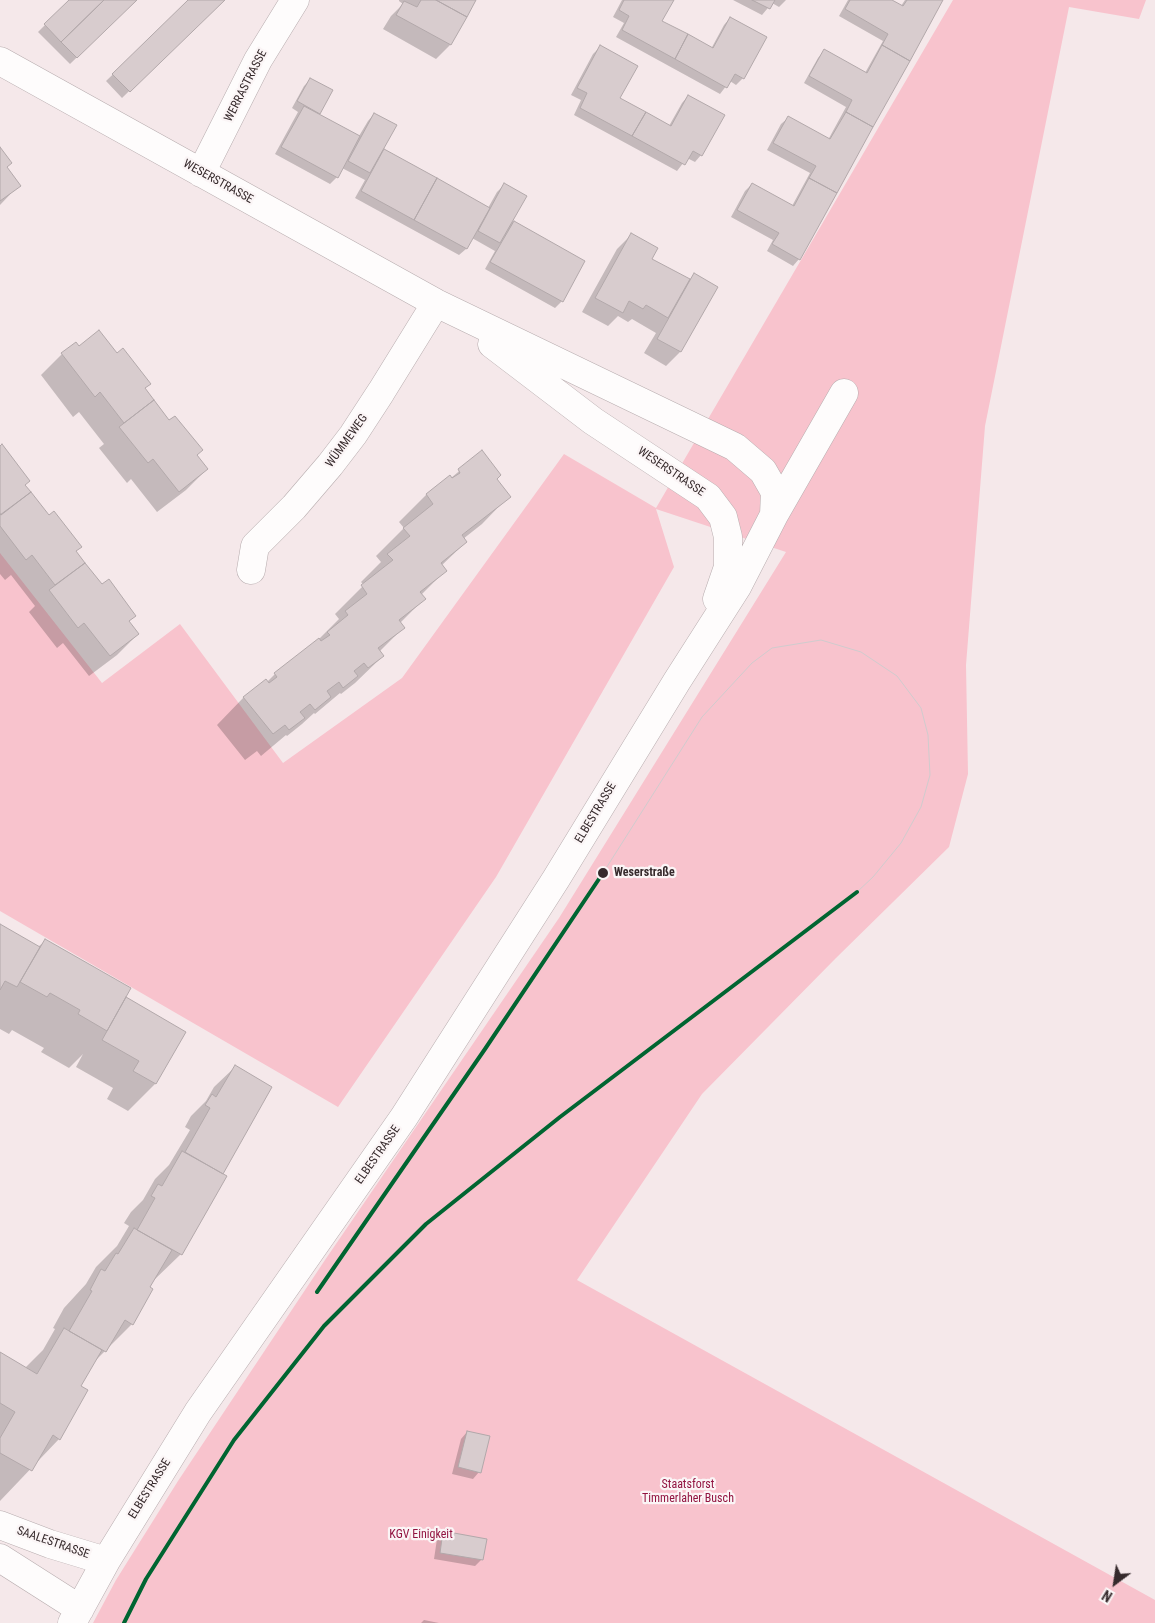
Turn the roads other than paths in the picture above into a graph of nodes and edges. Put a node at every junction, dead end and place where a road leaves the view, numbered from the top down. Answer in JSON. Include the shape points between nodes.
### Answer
{"nodes":[{"id":1,"x":294,"y":0,"type":"edge"},
{"id":2,"x":0,"y":61,"type":"edge"},
{"id":3,"x":201,"y":173,"type":"junction"},
{"id":4,"x":436,"y":303,"type":"junction"},
{"id":5,"x":844,"y":393,"type":"dead end"},
{"id":6,"x":774,"y":515,"type":"junction"},
{"id":7,"x":251,"y":570,"type":"dead end"},
{"id":8,"x":677,"y":681,"type":"junction"},
{"id":9,"x":0,"y":1525,"type":"edge"},
{"id":10,"x":0,"y":1558,"type":"edge"},
{"id":11,"x":106,"y":1561,"type":"junction"},
{"id":12,"x":76,"y":1616,"type":"edge"}],
"edges":[{"from":1,"to":3,"type":"street","name":"WERRASTRASSE","via":[[258,60]]},
{"from":2,"to":3,"type":"street","name":"WESERSTRASSE"},
{"from":3,"to":4,"type":"street","name":"WESERSTRASSE"},
{"from":4,"to":6,"type":"street","name":"WESERSTRASSE","via":[[735,447],[763,471],[775,492]]},
{"from":4,"to":7,"type":"street","name":"WÜMMEWEG","via":[[330,466],[255,546]]},
{"from":4,"to":8,"type":"street","name":"WESERSTRASSE","via":[[593,421],[708,497],[723,517],[728,537],[728,567],[718,598]]},
{"from":5,"to":6,"type":"street","name":"WESERSTRASSE"},
{"from":6,"to":8,"type":"street","name":"WESERSTRASSE","via":[[737,587]]},
{"from":8,"to":11,"type":"street","name":"ELBESTRASSE","via":[[556,879],[404,1117],[198,1412]]},
{"from":9,"to":11,"type":"street","name":"SAALESTRASSE"},
{"from":10,"to":12,"type":"street"},
{"from":11,"to":12,"type":"street","name":"ELBESTRASSE"}]}
